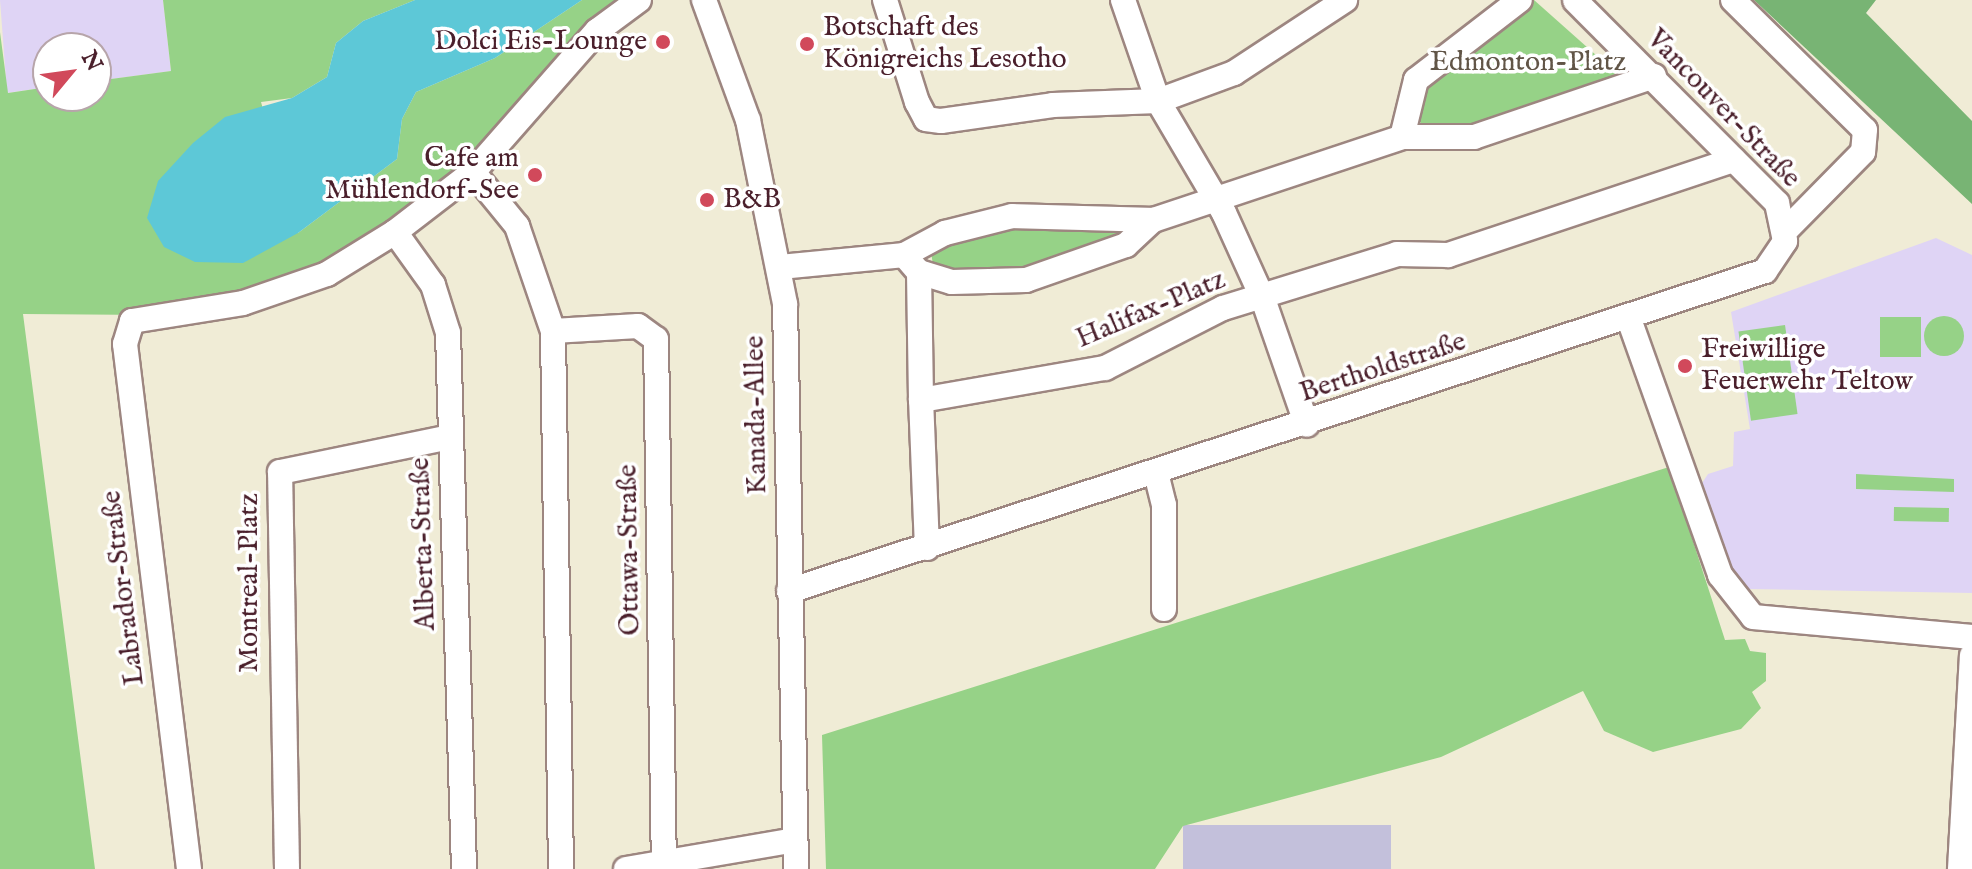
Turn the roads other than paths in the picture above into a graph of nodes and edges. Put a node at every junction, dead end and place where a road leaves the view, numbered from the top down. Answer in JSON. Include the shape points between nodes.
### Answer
{"nodes":[{"id":1,"x":639,"y":0,"type":"edge"},
{"id":2,"x":704,"y":0,"type":"edge"},
{"id":3,"x":885,"y":0,"type":"edge"},
{"id":4,"x":1123,"y":0,"type":"edge"},
{"id":5,"x":1345,"y":0,"type":"edge"},
{"id":6,"x":1520,"y":0,"type":"edge"},
{"id":7,"x":1575,"y":0,"type":"edge"},
{"id":8,"x":1733,"y":0,"type":"edge"},
{"id":9,"x":1654,"y":76,"type":"junction"},
{"id":10,"x":1158,"y":101,"type":"junction"},
{"id":11,"x":1402,"y":137,"type":"junction"},
{"id":12,"x":1734,"y":160,"type":"junction"},
{"id":13,"x":473,"y":172,"type":"junction"},
{"id":14,"x":1214,"y":199,"type":"junction"},
{"id":15,"x":1153,"y":220,"type":"junction"},
{"id":16,"x":1786,"y":230,"type":"junction"},
{"id":17,"x":395,"y":232,"type":"junction"},
{"id":18,"x":911,"y":263,"type":"junction"},
{"id":19,"x":1775,"y":263,"type":"joint"},
{"id":20,"x":780,"y":267,"type":"junction"},
{"id":21,"x":1263,"y":299,"type":"junction"},
{"id":22,"x":1629,"y":319,"type":"junction"},
{"id":23,"x":553,"y":331,"type":"junction"},
{"id":24,"x":921,"y":400,"type":"junction"},
{"id":25,"x":1307,"y":425,"type":"junction"},
{"id":26,"x":450,"y":437,"type":"junction"},
{"id":27,"x":1156,"y":473,"type":"junction"},
{"id":28,"x":927,"y":548,"type":"junction"},
{"id":29,"x":789,"y":591,"type":"junction"},
{"id":30,"x":1164,"y":609,"type":"dead end"},
{"id":31,"x":1972,"y":637,"type":"edge"},
{"id":32,"x":1969,"y":661,"type":"edge"},
{"id":33,"x":1967,"y":755,"type":"edge"},
{"id":34,"x":795,"y":840,"type":"junction"},
{"id":35,"x":664,"y":865,"type":"edge"},
{"id":36,"x":189,"y":869,"type":"edge"},
{"id":37,"x":287,"y":869,"type":"edge"},
{"id":38,"x":464,"y":869,"type":"edge"},
{"id":39,"x":561,"y":869,"type":"edge"},
{"id":40,"x":626,"y":869,"type":"edge"},
{"id":41,"x":796,"y":869,"type":"edge"},
{"id":42,"x":1960,"y":869,"type":"edge"}],
"edges":[{"from":1,"to":13,"type":"street","via":[[597,31]]},
{"from":2,"to":20,"type":"street","name":"Kanada-Allee","via":[[748,120]]},
{"from":3,"to":10,"type":"street","via":[[926,119]]},
{"from":4,"to":10,"type":"street"},
{"from":5,"to":10,"type":"street","via":[[1245,67]]},
{"from":6,"to":11,"type":"street","via":[[1416,80]]},
{"from":7,"to":9,"type":"street","name":"Vancouver-Straße"},
{"from":8,"to":16,"type":"street","name":"Vancouver-Straße","via":[[1865,130],[1863,152]]},
{"from":9,"to":11,"type":"street","via":[[1474,137]]},
{"from":9,"to":12,"type":"street","name":"Vancouver-Straße"},
{"from":10,"to":14,"type":"street"},
{"from":11,"to":14,"type":"street"},
{"from":12,"to":16,"type":"street","name":"Vancouver-Straße","via":[[1777,203]]},
{"from":12,"to":21,"type":"street","via":[[1448,255],[1397,254]]},
{"from":13,"to":17,"type":"street"},
{"from":13,"to":23,"type":"street","via":[[523,237]]},
{"from":14,"to":15,"type":"street"},
{"from":14,"to":21,"type":"street"},
{"from":15,"to":18,"type":"street","via":[[1012,216],[945,233]]},
{"from":15,"to":18,"type":"street","via":[[1126,245],[1026,280],[952,282]]},
{"from":16,"to":19,"type":"street","name":"Vancouver-Straße"},
{"from":17,"to":26,"type":"street","name":"Alberta-Straße","via":[[442,307]]},
{"from":17,"to":36,"type":"street","name":"Labrador-Straße","via":[[327,274],[243,303],[132,321],[125,344]]},
{"from":18,"to":20,"type":"street"},
{"from":18,"to":24,"type":"street"},
{"from":19,"to":22,"type":"street","name":"Bertholdstraße","via":[[1748,281]]},
{"from":20,"to":29,"type":"street","name":"Kanada-Allee"},
{"from":21,"to":24,"type":"street","name":"Halifax-Platz","via":[[1223,308],[1105,368]]},
{"from":21,"to":25,"type":"street"},
{"from":22,"to":25,"type":"street","name":"Bertholdstraße"},
{"from":22,"to":31,"type":"street","via":[[1720,575],[1753,617]]},
{"from":23,"to":35,"type":"street","name":"Ottawa-Straße","via":[[638,326],[656,339]]},
{"from":23,"to":39,"type":"street"},
{"from":24,"to":28,"type":"street"},
{"from":25,"to":27,"type":"street","name":"Bertholdstraße"},
{"from":26,"to":37,"type":"street","name":"Montreal-Platz","via":[[280,472]]},
{"from":26,"to":38,"type":"street","name":"Alberta-Straße"},
{"from":27,"to":28,"type":"street","name":"Bertholdstraße"},
{"from":27,"to":30,"type":"street","via":[[1164,505]]},
{"from":28,"to":29,"type":"street","name":"Bertholdstraße"},
{"from":29,"to":34,"type":"street","name":"Kanada-Allee"},
{"from":31,"to":32,"type":"street"},
{"from":32,"to":33,"type":"street"},
{"from":33,"to":42,"type":"street"},
{"from":34,"to":35,"type":"street"},
{"from":34,"to":41,"type":"street","name":"Kanada-Allee"},
{"from":35,"to":40,"type":"street"}]}
